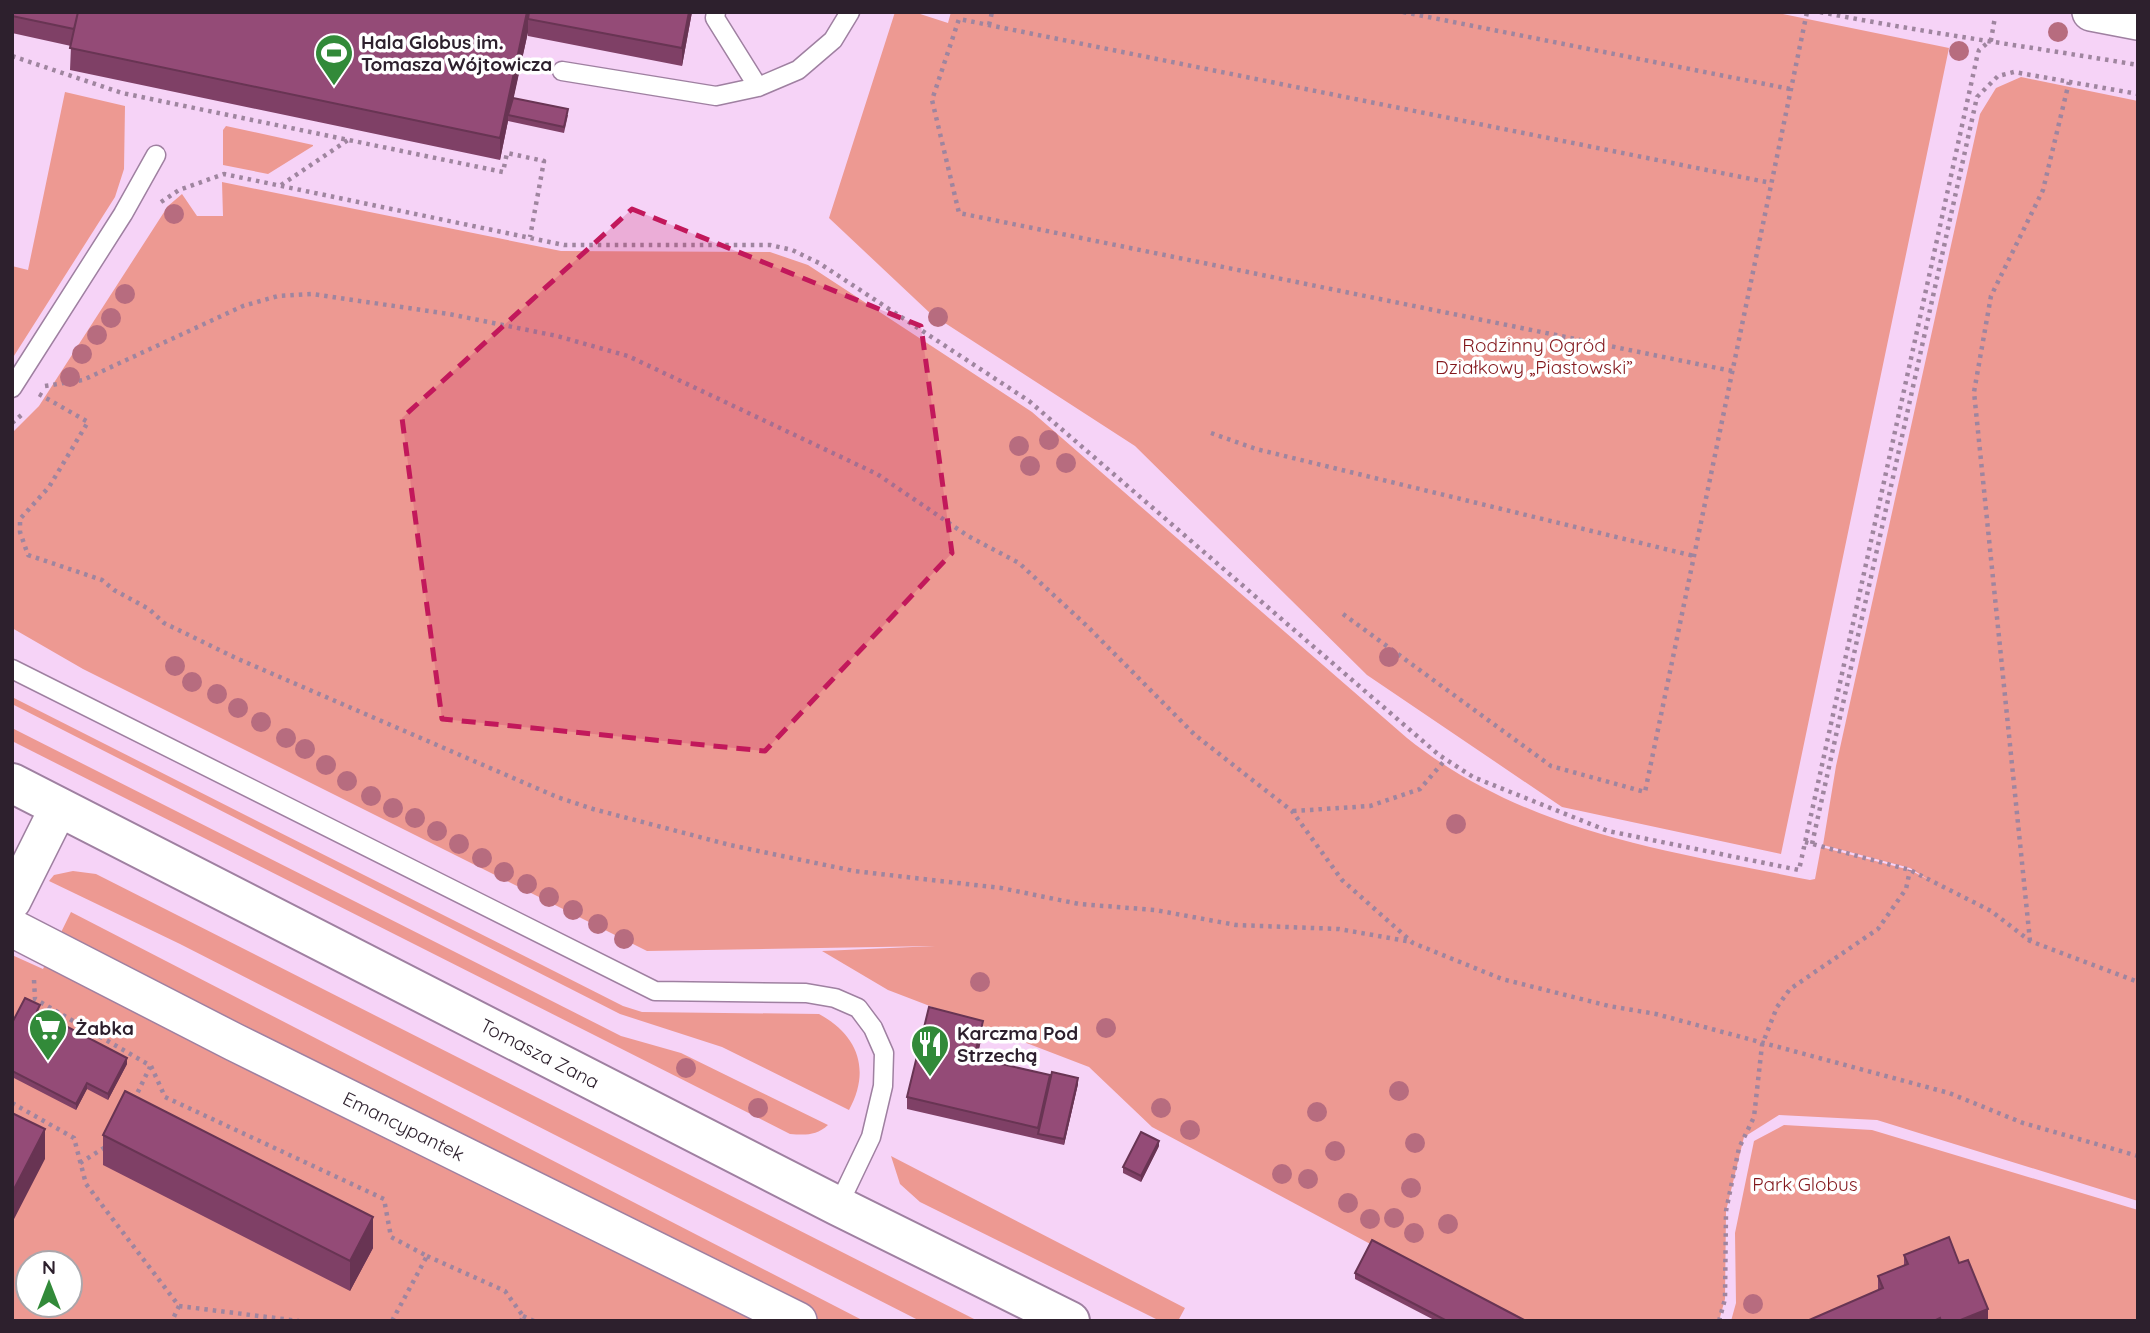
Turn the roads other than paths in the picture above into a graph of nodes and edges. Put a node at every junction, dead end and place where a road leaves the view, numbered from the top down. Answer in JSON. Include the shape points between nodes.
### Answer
{"nodes":[{"id":1,"x":716,"y":12,"type":"edge"},
{"id":2,"x":850,"y":12,"type":"edge"},
{"id":3,"x":2091,"y":12,"type":"edge"},
{"id":4,"x":2138,"y":21,"type":"edge"},
{"id":5,"x":562,"y":71,"type":"dead end"},
{"id":6,"x":758,"y":87,"type":"junction"},
{"id":7,"x":156,"y":155,"type":"dead end"},
{"id":8,"x":12,"y":388,"type":"edge"},
{"id":9,"x":12,"y":669,"type":"edge"},
{"id":10,"x":12,"y":783,"type":"edge"},
{"id":11,"x":59,"y":807,"type":"junction"},
{"id":12,"x":12,"y":901,"type":"edge"},
{"id":13,"x":22,"y":933,"type":"edge"},
{"id":14,"x":838,"y":1206,"type":"junction"},
{"id":15,"x":798,"y":1321,"type":"edge"},
{"id":16,"x":1070,"y":1321,"type":"edge"}],
"edges":[{"from":1,"to":6,"type":"lane","via":[[715,18]]},
{"from":2,"to":6,"type":"lane","via":[[834,40],[798,70]]},
{"from":3,"to":4,"type":"street"},
{"from":5,"to":6,"type":"lane","via":[[716,96]]},
{"from":7,"to":8,"type":"lane"},
{"from":9,"to":14,"type":"lane","via":[[655,991],[806,993],[858,1008],[884,1054],[883,1086],[871,1137]]},
{"from":10,"to":11,"type":"street","name":"Tomasza Zana"},
{"from":11,"to":12,"type":"street"},
{"from":11,"to":14,"type":"street","name":"Tomasza Zana"},
{"from":13,"to":15,"type":"street","name":"Emancypantek"},
{"from":14,"to":16,"type":"street","name":"Tomasza Zana"}]}
